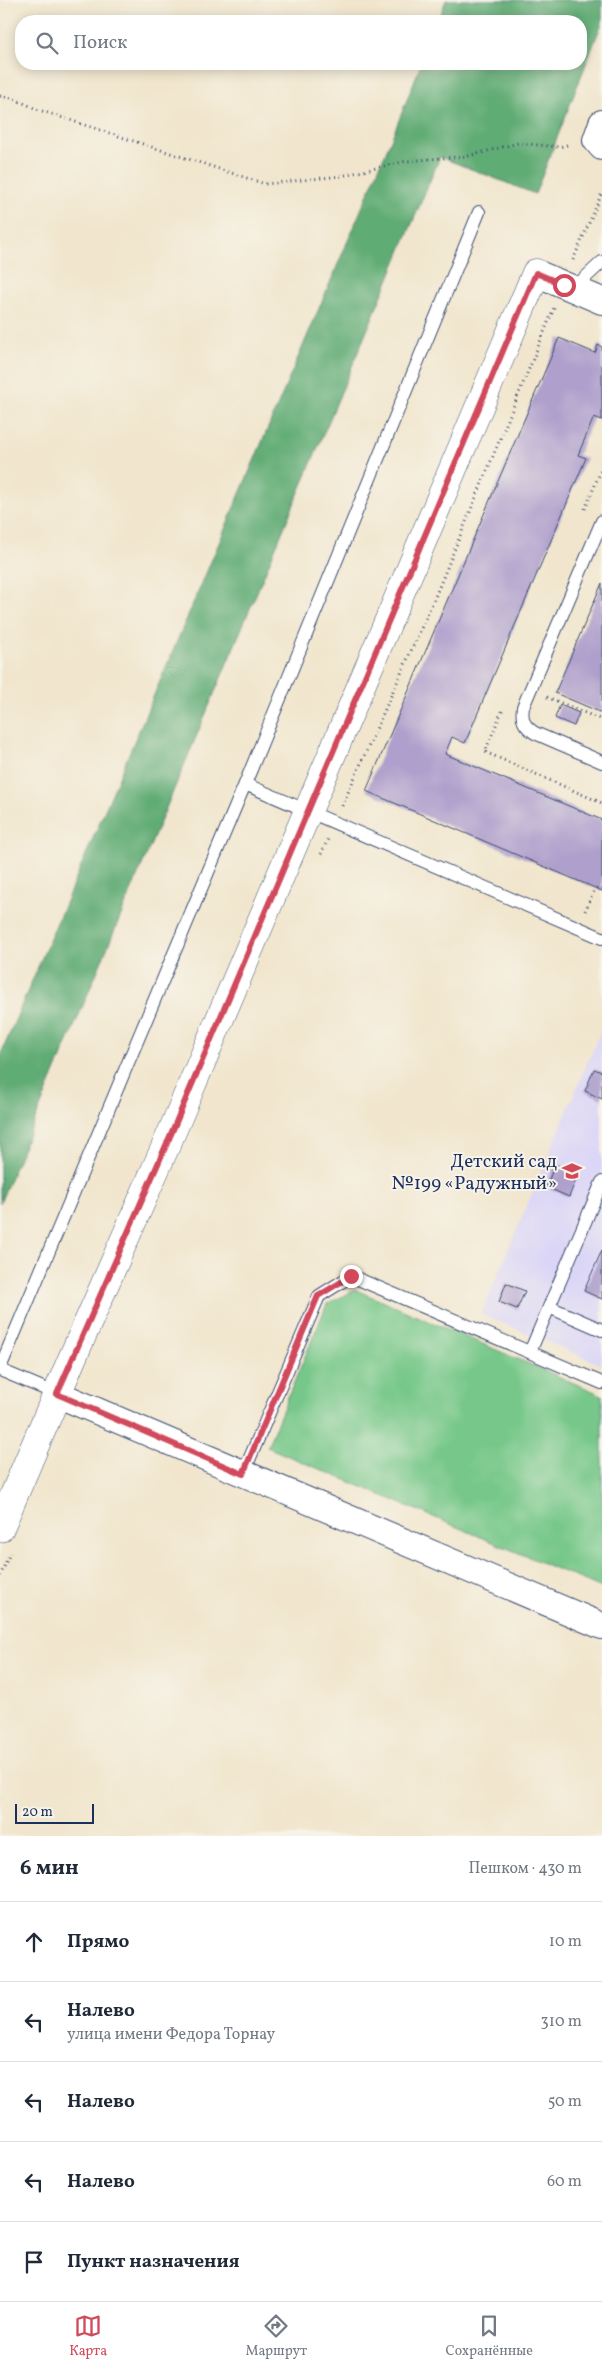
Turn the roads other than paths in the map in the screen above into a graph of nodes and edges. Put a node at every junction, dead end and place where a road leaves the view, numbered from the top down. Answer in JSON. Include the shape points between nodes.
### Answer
{"nodes":[{"id":1,"x":479,"y":212,"type":"dead end"},
{"id":2,"x":602,"y":262,"type":"edge"},
{"id":3,"x":536,"y":273,"type":"joint"},
{"id":4,"x":567,"y":285,"type":"junction"},
{"id":5,"x":602,"y":301,"type":"edge"},
{"id":6,"x":602,"y":522,"type":"edge"},
{"id":7,"x":602,"y":762,"type":"edge"},
{"id":8,"x":245,"y":784,"type":"junction"},
{"id":9,"x":307,"y":811,"type":"junction"},
{"id":10,"x":602,"y":938,"type":"edge"},
{"id":11,"x":602,"y":1182,"type":"edge"},
{"id":12,"x":549,"y":1307,"type":"junction"},
{"id":13,"x":602,"y":1330,"type":"edge"},
{"id":14,"x":530,"y":1352,"type":"junction"},
{"id":15,"x":0,"y":1369,"type":"edge"},
{"id":16,"x":602,"y":1383,"type":"edge"},
{"id":17,"x":57,"y":1394,"type":"junction"},
{"id":18,"x":243,"y":1474,"type":"junction"},
{"id":19,"x":0,"y":1528,"type":"edge"},
{"id":20,"x":602,"y":1626,"type":"edge"}],
"edges":[{"from":1,"to":8,"type":"lane"},
{"from":2,"to":4,"type":"lane"},
{"from":3,"to":4,"type":"street"},
{"from":3,"to":9,"type":"street"},
{"from":4,"to":5,"type":"street"},
{"from":6,"to":7,"type":"lane","via":[[530,690],[522,716],[525,727],[535,733]]},
{"from":8,"to":9,"type":"lane"},
{"from":8,"to":15,"type":"lane"},
{"from":9,"to":10,"type":"lane"},
{"from":9,"to":17,"type":"street"},
{"from":11,"to":12,"type":"lane"},
{"from":12,"to":13,"type":"lane"},
{"from":12,"to":14,"type":"lane"},
{"from":14,"to":16,"type":"lane"},
{"from":14,"to":18,"type":"lane","via":[[351,1276],[318,1296]]},
{"from":15,"to":17,"type":"lane"},
{"from":17,"to":18,"type":"street"},
{"from":17,"to":19,"type":"street"},
{"from":18,"to":20,"type":"street"}]}
